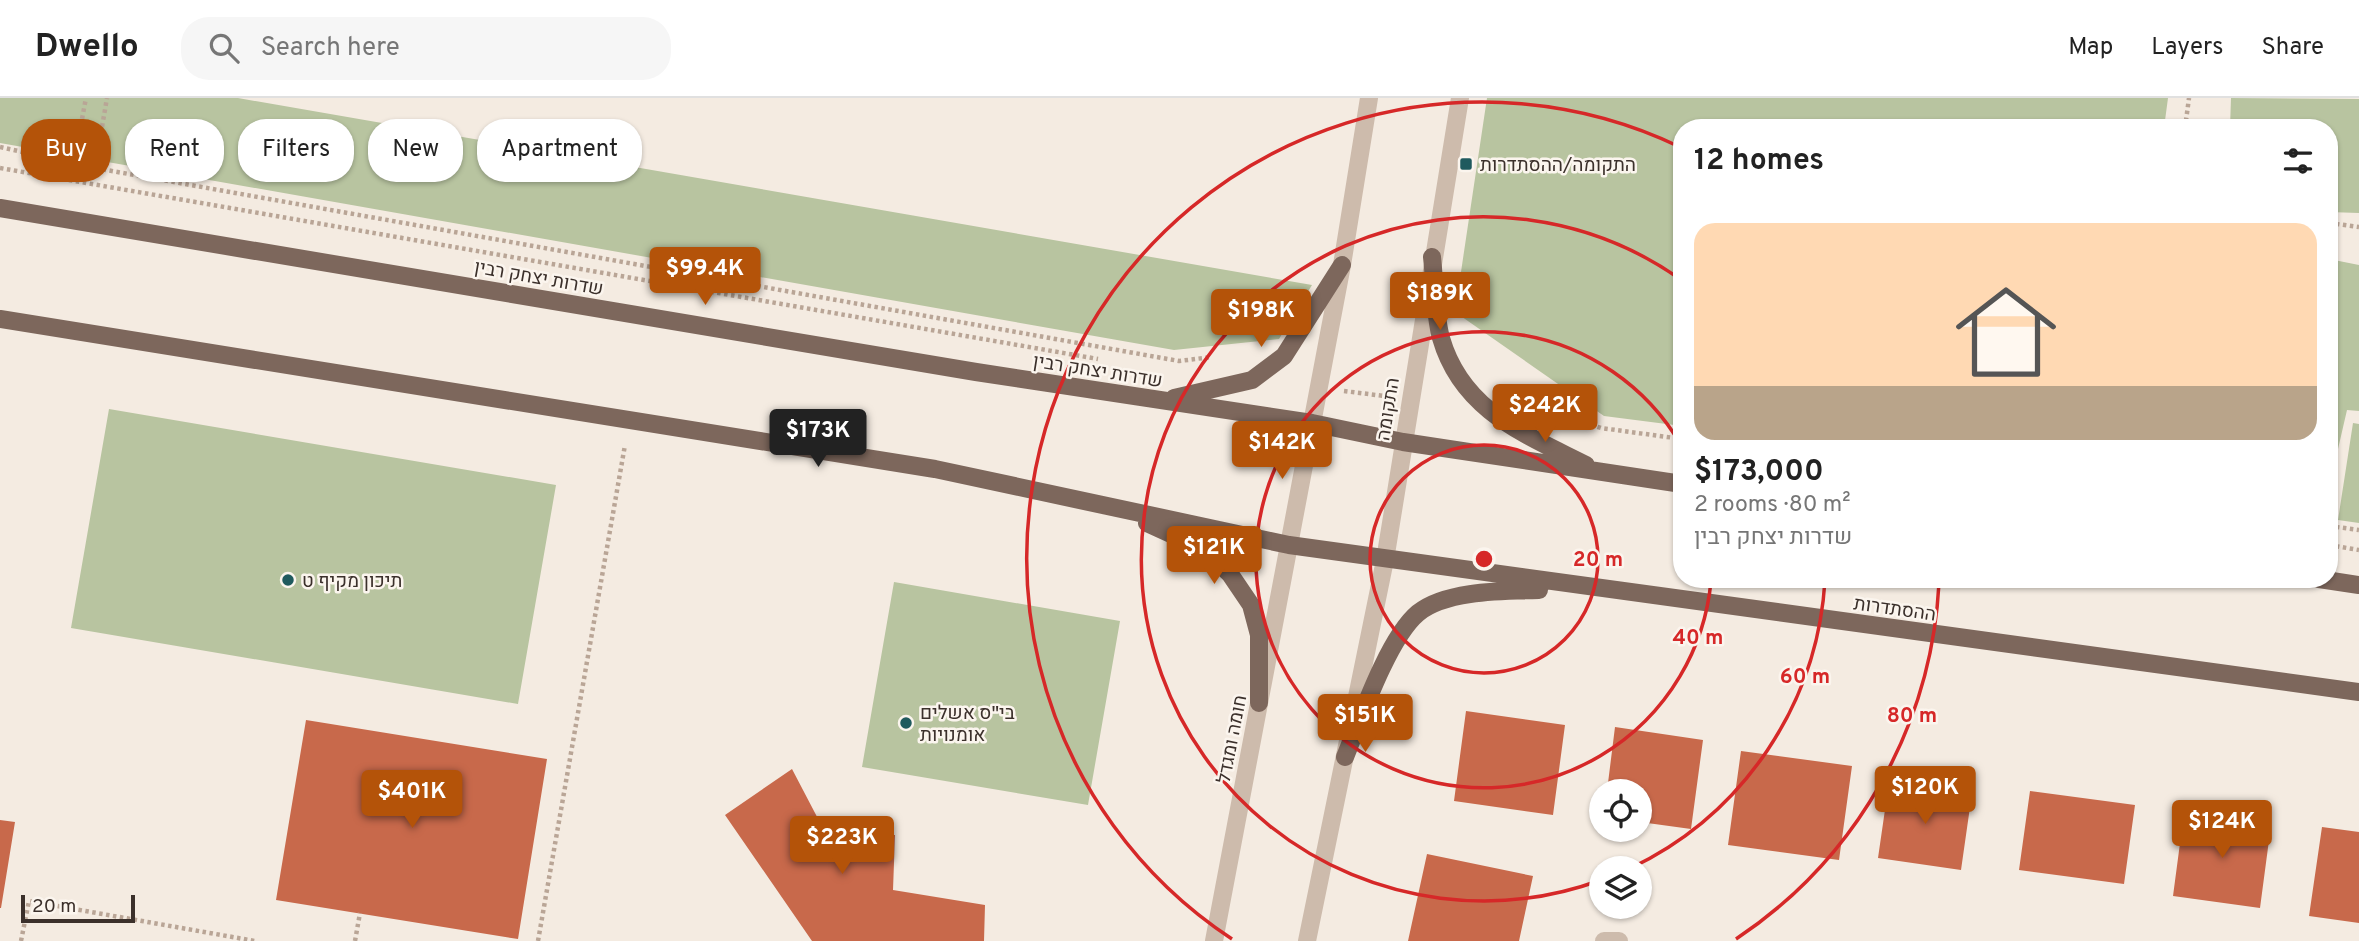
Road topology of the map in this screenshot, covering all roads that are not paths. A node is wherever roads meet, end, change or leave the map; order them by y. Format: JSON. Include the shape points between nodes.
{"nodes":[{"id":1,"x":1368,"y":98,"type":"edge"},
{"id":2,"x":1460,"y":98,"type":"edge"},
{"id":3,"x":0,"y":208,"type":"edge"},
{"id":4,"x":1432,"y":257,"type":"junction"},
{"id":5,"x":1342,"y":265,"type":"junction"},
{"id":6,"x":0,"y":319,"type":"edge"},
{"id":7,"x":1157,"y":401,"type":"junction"},
{"id":8,"x":1312,"y":423,"type":"junction"},
{"id":9,"x":1403,"y":443,"type":"junction"},
{"id":10,"x":1599,"y":472,"type":"junction"},
{"id":11,"x":1673,"y":483,"type":"edge"},
{"id":12,"x":1115,"y":508,"type":"junction"},
{"id":13,"x":1289,"y":545,"type":"junction"},
{"id":14,"x":1385,"y":560,"type":"junction"},
{"id":15,"x":2338,"y":582,"type":"edge"},
{"id":16,"x":2359,"y":585,"type":"edge"},
{"id":17,"x":1599,"y":589,"type":"junction"},
{"id":18,"x":2359,"y":692,"type":"edge"},
{"id":19,"x":1259,"y":703,"type":"junction"},
{"id":20,"x":1345,"y":757,"type":"junction"},
{"id":21,"x":1214,"y":941,"type":"edge"},
{"id":22,"x":1307,"y":941,"type":"edge"},
{"id":23,"x":1604,"y":941,"type":"edge"},
{"id":24,"x":1619,"y":941,"type":"edge"}],
"edges":[{"from":1,"to":5,"type":"street"},
{"from":2,"to":4,"type":"street","name":"התקומה"},
{"from":3,"to":7,"type":"main road","name":"שדרות יצחק רבין"},
{"from":4,"to":9,"type":"street","name":"התקומה"},
{"from":4,"to":10,"type":"main road","via":[[1441,338],[1468,390],[1482,407],[1523,434]]},
{"from":5,"to":7,"type":"main road","via":[[1284,356],[1252,380]]},
{"from":5,"to":8,"type":"street"},
{"from":6,"to":12,"type":"main road","via":[[935,469]]},
{"from":7,"to":8,"type":"main road","name":"שדרות יצחק רבין"},
{"from":8,"to":9,"type":"main road","name":"שדרות יצחק רבין"},
{"from":8,"to":13,"type":"street"},
{"from":9,"to":10,"type":"main road"},
{"from":9,"to":14,"type":"street","name":"התקומה"},
{"from":10,"to":11,"type":"main road"},
{"from":12,"to":13,"type":"main road"},
{"from":12,"to":19,"type":"main road","via":[[1204,549],[1230,574],[1251,604],[1259,635]]},
{"from":13,"to":14,"type":"main road"},
{"from":13,"to":19,"type":"street","name":"חומה ומגדל"},
{"from":14,"to":17,"type":"main road","name":"ההסתדרות"},
{"from":14,"to":20,"type":"street"},
{"from":15,"to":16,"type":"main road"},
{"from":17,"to":18,"type":"main road","name":"ההסתדרות"},
{"from":17,"to":20,"type":"main road","via":[[1452,597],[1418,613],[1388,654]]},
{"from":19,"to":21,"type":"street","name":"חומה ומגדל"},
{"from":20,"to":22,"type":"street"},
{"from":23,"to":24,"type":"street"}]}
